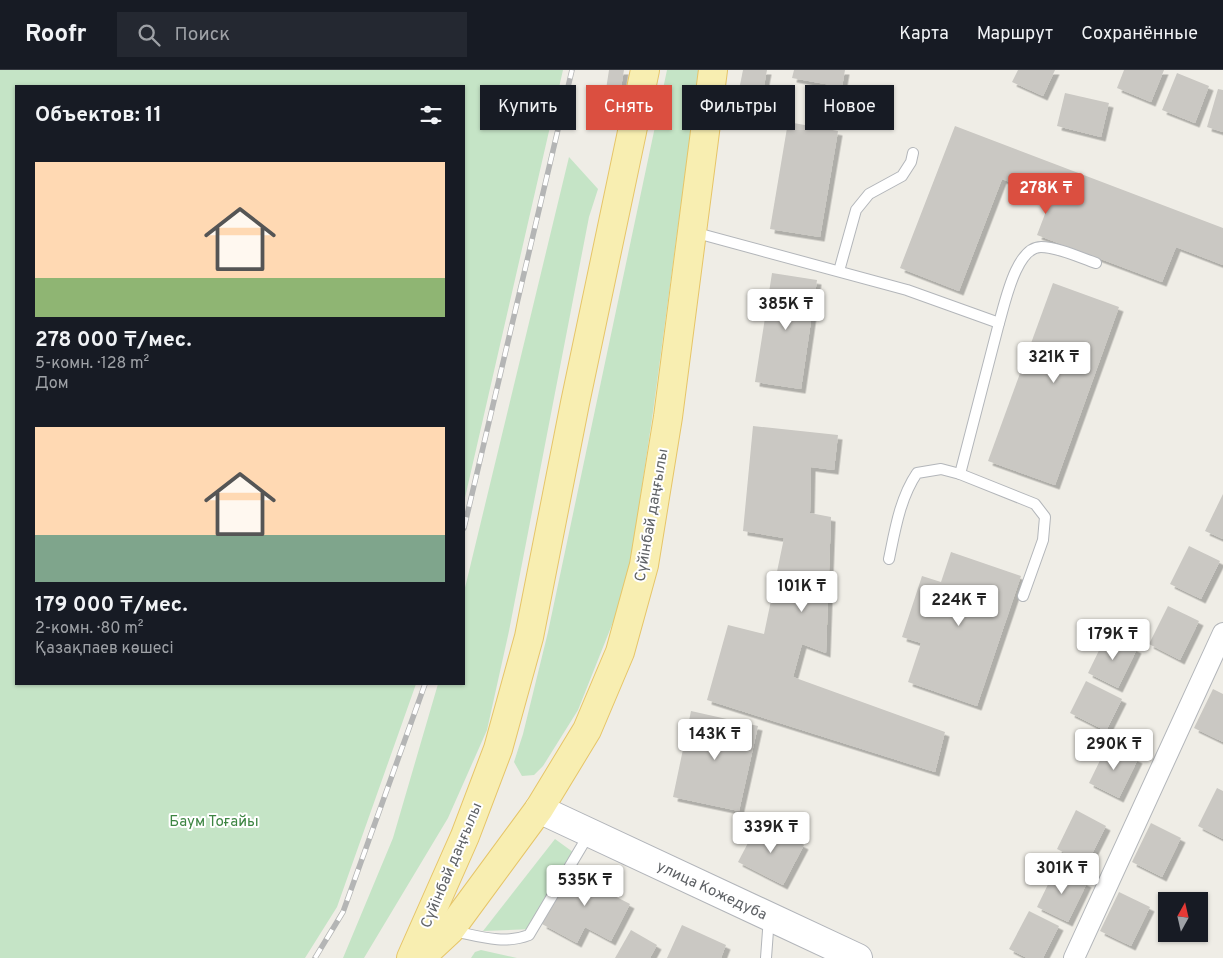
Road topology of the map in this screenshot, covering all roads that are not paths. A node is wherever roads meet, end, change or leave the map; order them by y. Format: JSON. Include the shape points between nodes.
{"nodes":[{"id":1,"x":644,"y":70,"type":"edge"},
{"id":2,"x":713,"y":70,"type":"edge"},
{"id":3,"x":913,"y":153,"type":"dead end"},
{"id":4,"x":692,"y":231,"type":"junction"},
{"id":5,"x":1096,"y":264,"type":"dead end"},
{"id":6,"x":839,"y":271,"type":"junction"},
{"id":7,"x":999,"y":323,"type":"junction"},
{"id":8,"x":960,"y":474,"type":"junction"},
{"id":9,"x":889,"y":559,"type":"dead end"},
{"id":10,"x":1024,"y":596,"type":"dead end"},
{"id":11,"x":1223,"y":633,"type":"edge"},
{"id":12,"x":538,"y":809,"type":"junction"},
{"id":13,"x":590,"y":834,"type":"junction"},
{"id":14,"x":769,"y":916,"type":"junction"},
{"id":15,"x":450,"y":930,"type":"junction"},
{"id":16,"x":411,"y":958,"type":"edge"},
{"id":17,"x":420,"y":958,"type":"edge"},
{"id":18,"x":766,"y":958,"type":"edge"},
{"id":19,"x":858,"y":958,"type":"edge"},
{"id":20,"x":1074,"y":958,"type":"edge"}],
"edges":[{"from":1,"to":16,"type":"main road","name":"Сүйінбай даңғылы","via":[[529,636],[498,749]]},
{"from":2,"to":4,"type":"main road","name":"Сүйінбай даңғылы"},
{"from":3,"to":6,"type":"lane","via":[[902,176],[869,194],[856,210]]},
{"from":4,"to":6,"type":"lane"},
{"from":4,"to":12,"type":"main road","name":"Сүйінбай даңғылы","via":[[668,417],[644,565],[620,652],[587,730]]},
{"from":5,"to":7,"type":"lane","via":[[1051,248],[1032,248],[1014,274]]},
{"from":6,"to":7,"type":"lane","via":[[908,290]]},
{"from":7,"to":8,"type":"lane"},
{"from":8,"to":9,"type":"lane","via":[[941,469],[917,473],[908,486]]},
{"from":8,"to":10,"type":"lane","via":[[1035,504],[1046,517],[1043,540]]},
{"from":11,"to":20,"type":"street"},
{"from":12,"to":13,"type":"street","name":"улица Кожедуба"},
{"from":12,"to":15,"type":"main road","name":"Сүйінбай даңғылы"},
{"from":13,"to":14,"type":"street","name":"улица Кожедуба"},
{"from":13,"to":15,"type":"lane","via":[[529,935],[496,940]]},
{"from":14,"to":18,"type":"lane"},
{"from":14,"to":19,"type":"street","name":"улица Кожедуба"},
{"from":15,"to":17,"type":"main road","name":"Сүйінбай даңғылы"}]}
